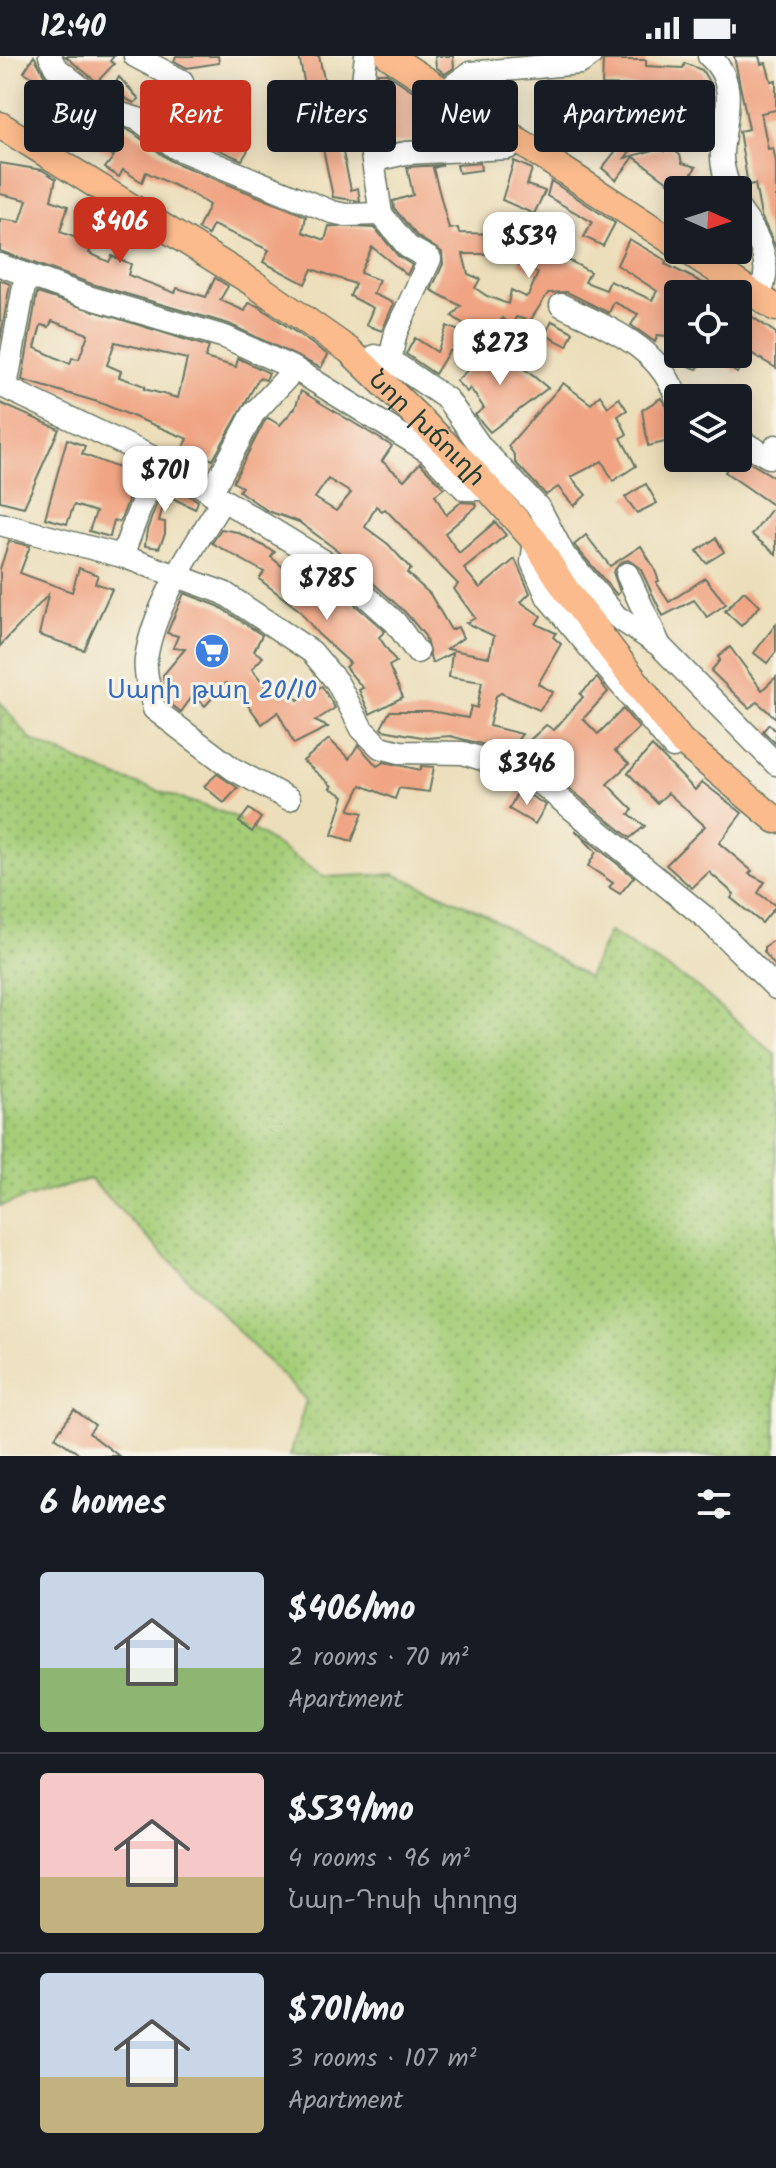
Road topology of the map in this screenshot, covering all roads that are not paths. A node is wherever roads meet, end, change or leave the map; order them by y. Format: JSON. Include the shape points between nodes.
{"nodes":[{"id":1,"x":135,"y":56,"type":"edge"},
{"id":2,"x":366,"y":56,"type":"edge"},
{"id":3,"x":389,"y":56,"type":"edge"},
{"id":4,"x":590,"y":56,"type":"edge"},
{"id":5,"x":709,"y":56,"type":"edge"},
{"id":6,"x":47,"y":58,"type":"edge"},
{"id":7,"x":180,"y":80,"type":"edge"},
{"id":8,"x":426,"y":80,"type":"edge"},
{"id":9,"x":460,"y":80,"type":"edge"},
{"id":10,"x":0,"y":125,"type":"edge"},
{"id":11,"x":520,"y":142,"type":"joint"},
{"id":12,"x":375,"y":160,"type":"junction"},
{"id":13,"x":726,"y":176,"type":"edge"},
{"id":14,"x":381,"y":214,"type":"junction"},
{"id":15,"x":752,"y":226,"type":"edge"},
{"id":16,"x":664,"y":236,"type":"edge"},
{"id":17,"x":707,"y":264,"type":"edge"},
{"id":18,"x":0,"y":265,"type":"edge"},
{"id":19,"x":26,"y":275,"type":"junction"},
{"id":20,"x":767,"y":303,"type":"edge"},
{"id":21,"x":561,"y":305,"type":"dead end"},
{"id":22,"x":350,"y":351,"type":"junction"},
{"id":23,"x":390,"y":360,"type":"junction"},
{"id":24,"x":295,"y":369,"type":"junction"},
{"id":25,"x":668,"y":384,"type":"edge"},
{"id":26,"x":3,"y":386,"type":"edge"},
{"id":27,"x":752,"y":446,"type":"edge"},
{"id":28,"x":774,"y":455,"type":"edge"},
{"id":29,"x":158,"y":460,"type":"junction"},
{"id":30,"x":482,"y":490,"type":"junction"},
{"id":31,"x":217,"y":497,"type":"junction"},
{"id":32,"x":0,"y":524,"type":"edge"},
{"id":33,"x":534,"y":552,"type":"junction"},
{"id":34,"x":122,"y":556,"type":"junction"},
{"id":35,"x":565,"y":556,"type":"junction"},
{"id":36,"x":627,"y":574,"type":"dead end"},
{"id":37,"x":176,"y":575,"type":"junction"},
{"id":38,"x":659,"y":645,"type":"junction"},
{"id":39,"x":417,"y":652,"type":"dead end"},
{"id":40,"x":776,"y":764,"type":"edge"},
{"id":41,"x":289,"y":799,"type":"dead end"},
{"id":42,"x":776,"y":820,"type":"edge"},
{"id":43,"x":776,"y":828,"type":"edge"},
{"id":44,"x":776,"y":988,"type":"edge"}],
"edges":[{"from":1,"to":7,"type":"street"},
{"from":2,"to":12,"type":"street","via":[[362,89]]},
{"from":3,"to":8,"type":"main road"},
{"from":4,"to":9,"type":"street","via":[[580,63],[470,73]]},
{"from":5,"to":13,"type":"street","via":[[728,88],[721,156]]},
{"from":6,"to":14,"type":"street","via":[[88,93],[138,119],[176,148],[332,212]]},
{"from":10,"to":22,"type":"main road","name":"Նոր խճուղի","via":[[253,283]]},
{"from":11,"to":12,"type":"street","via":[[508,148],[406,153]]},
{"from":11,"to":16,"type":"main road"},
{"from":12,"to":14,"type":"street"},
{"from":14,"to":23,"type":"street","via":[[408,247],[430,259],[396,332]]},
{"from":15,"to":20,"type":"street","via":[[767,268]]},
{"from":17,"to":20,"type":"main road"},
{"from":18,"to":19,"type":"street"},
{"from":19,"to":24,"type":"street","via":[[225,337]]},
{"from":19,"to":26,"type":"street"},
{"from":21,"to":25,"type":"street","via":[[626,337],[655,360]]},
{"from":22,"to":23,"type":"street"},
{"from":22,"to":30,"type":"main road","name":"Նոր խճուղի"},
{"from":23,"to":35,"type":"street","via":[[456,409],[481,447],[540,509]]},
{"from":24,"to":30,"type":"street","via":[[429,452],[465,489]]},
{"from":24,"to":31,"type":"street","via":[[253,414]]},
{"from":26,"to":29,"type":"street"},
{"from":27,"to":28,"type":"street"},
{"from":29,"to":31,"type":"street"},
{"from":29,"to":34,"type":"street"},
{"from":30,"to":33,"type":"main road","name":"Նոր խճուղի"},
{"from":31,"to":37,"type":"street"},
{"from":31,"to":39,"type":"street","via":[[335,568],[407,635]]},
{"from":32,"to":34,"type":"street"},
{"from":33,"to":35,"type":"street"},
{"from":33,"to":42,"type":"main road","name":"Նոր խճուղի","via":[[681,741]]},
{"from":33,"to":43,"type":"street","via":[[548,598],[657,731],[697,770],[765,825]]},
{"from":34,"to":37,"type":"street"},
{"from":35,"to":38,"type":"street","via":[[617,617]]},
{"from":36,"to":38,"type":"street"},
{"from":37,"to":41,"type":"street","via":[[146,661],[154,709],[233,769]]},
{"from":37,"to":44,"type":"street","via":[[224,593],[312,652],[337,682],[362,729],[380,747],[463,753],[508,767],[544,786],[707,919]]},
{"from":38,"to":40,"type":"street"}]}
